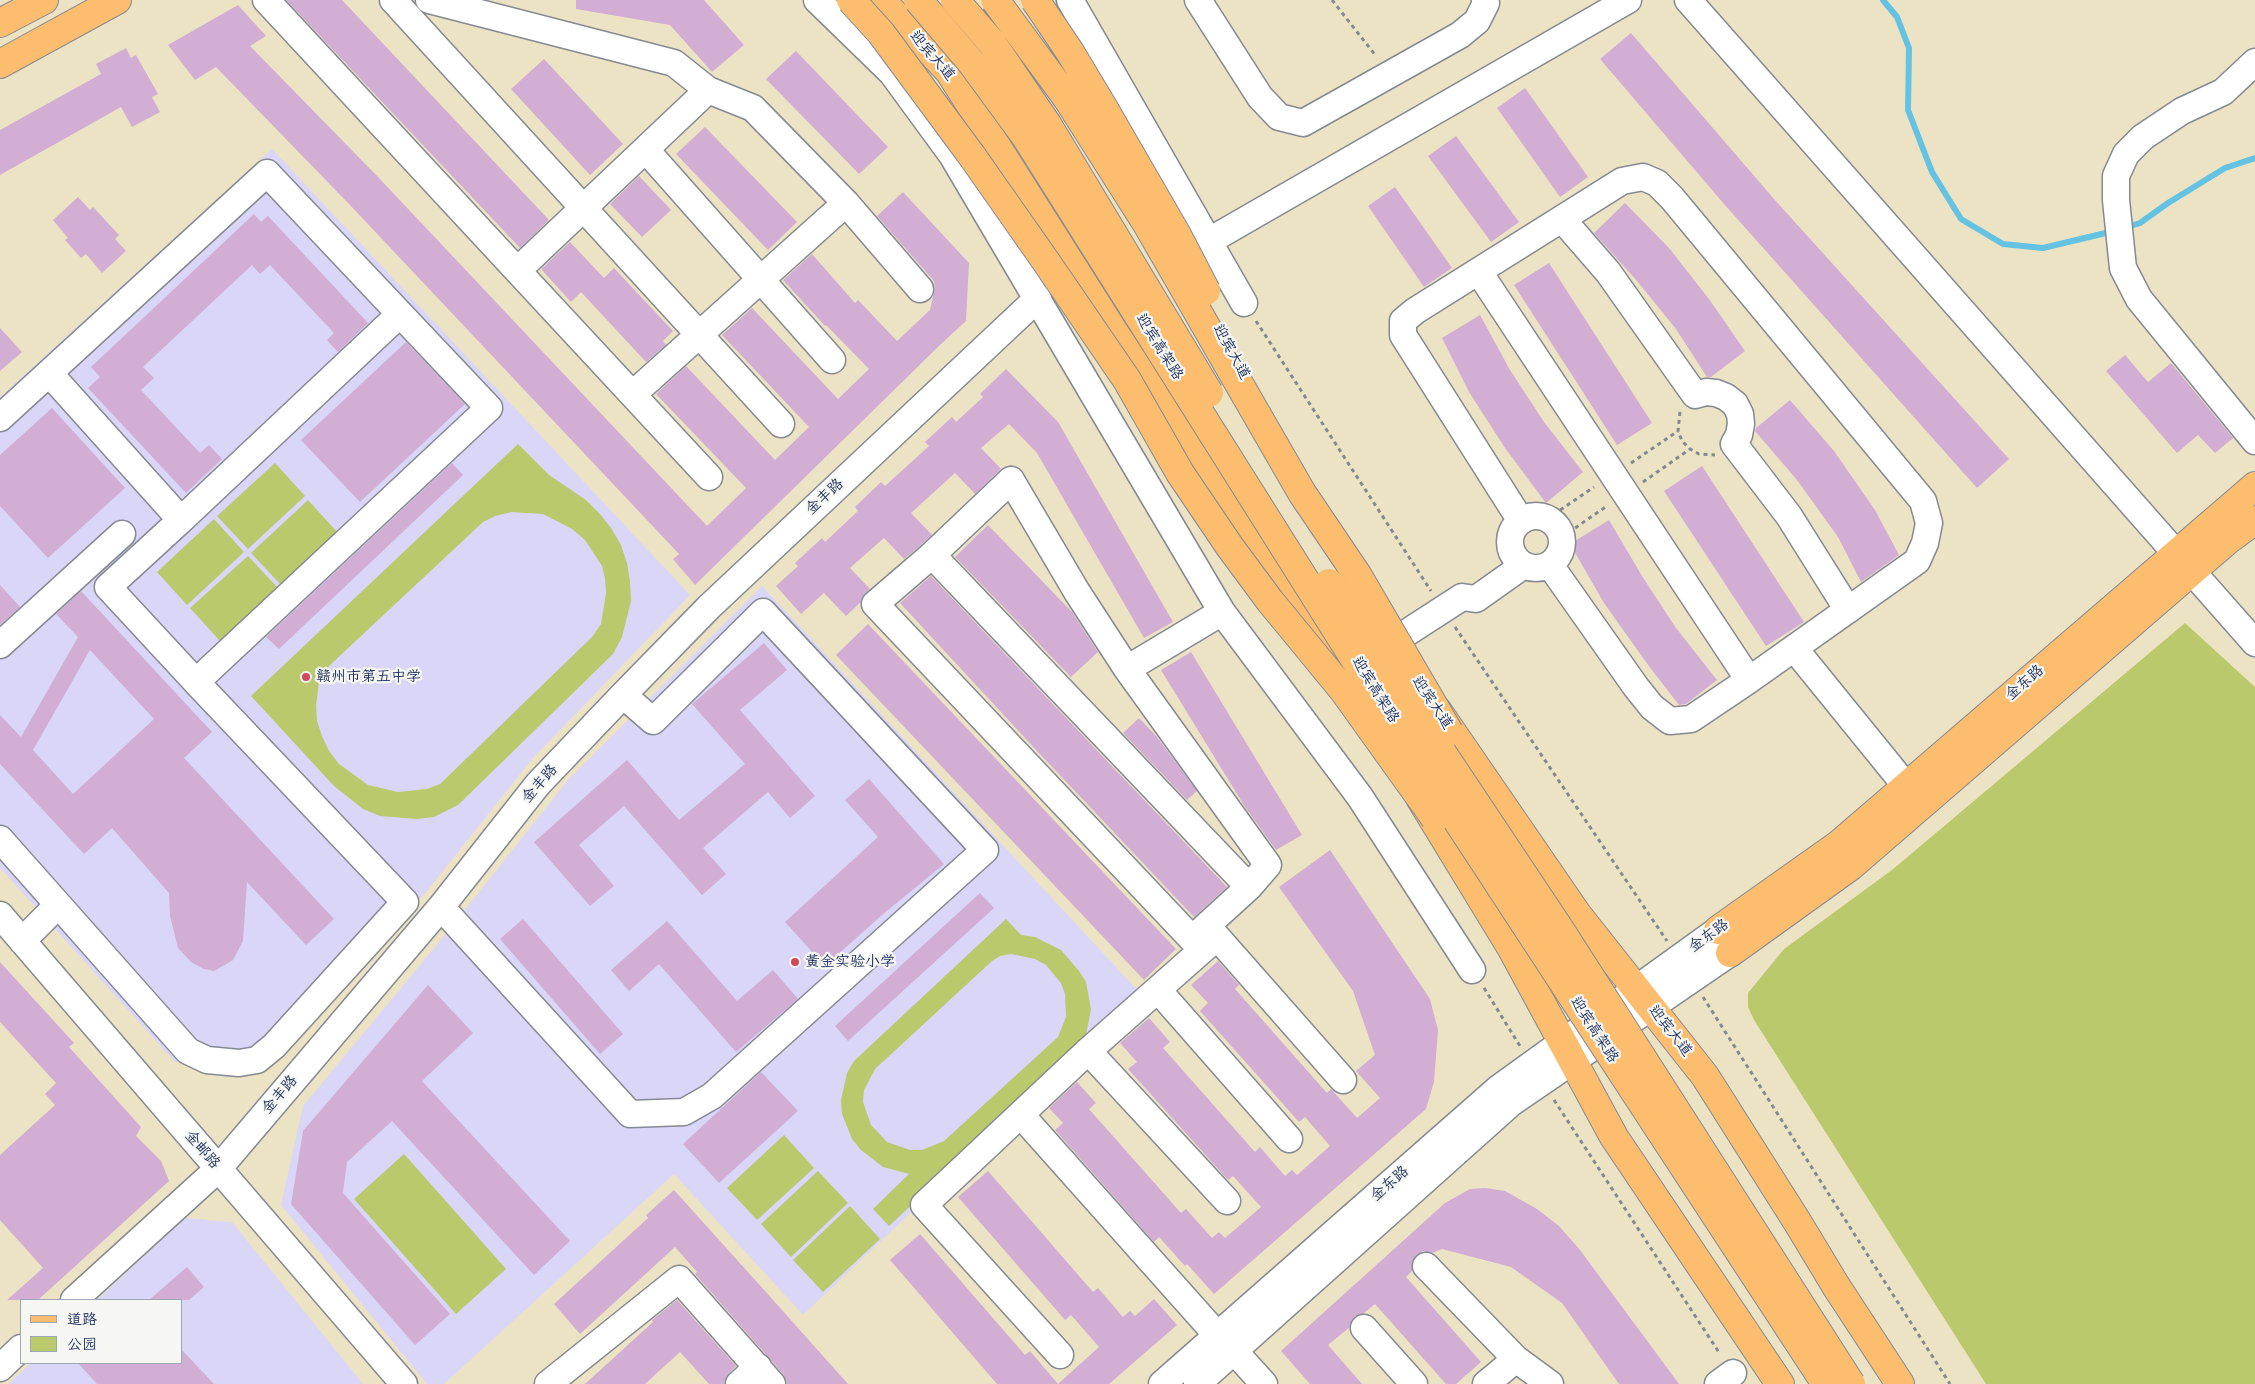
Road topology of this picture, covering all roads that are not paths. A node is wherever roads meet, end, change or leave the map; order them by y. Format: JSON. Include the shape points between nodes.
{"nodes":[{"id":1,"x":44,"y":0,"type":"edge"},
{"id":2,"x":78,"y":0,"type":"edge"},
{"id":3,"x":117,"y":0,"type":"edge"},
{"id":4,"x":266,"y":0,"type":"edge"},
{"id":5,"x":393,"y":0,"type":"edge"},
{"id":6,"x":429,"y":0,"type":"edge"},
{"id":7,"x":817,"y":0,"type":"edge"},
{"id":8,"x":851,"y":0,"type":"edge"},
{"id":9,"x":881,"y":0,"type":"edge"},
{"id":10,"x":918,"y":0,"type":"edge"},
{"id":11,"x":955,"y":0,"type":"edge"},
{"id":12,"x":995,"y":0,"type":"edge"},
{"id":13,"x":1000,"y":0,"type":"edge"},
{"id":14,"x":1035,"y":0,"type":"edge"},
{"id":15,"x":1070,"y":0,"type":"edge"},
{"id":16,"x":1198,"y":0,"type":"edge"},
{"id":17,"x":1486,"y":0,"type":"edge"},
{"id":18,"x":1628,"y":0,"type":"edge"},
{"id":19,"x":1688,"y":0,"type":"edge"},
{"id":20,"x":0,"y":23,"type":"edge"},
{"id":21,"x":0,"y":45,"type":"edge"},
{"id":22,"x":2255,"y":62,"type":"edge"},
{"id":23,"x":0,"y":64,"type":"edge"},
{"id":24,"x":708,"y":90,"type":"junction"},
{"id":25,"x":646,"y":150,"type":"junction"},
{"id":26,"x":846,"y":203,"type":"junction"},
{"id":27,"x":582,"y":207,"type":"junction"},
{"id":28,"x":1562,"y":219,"type":"junction"},
{"id":29,"x":1210,"y":241,"type":"junction"},
{"id":30,"x":518,"y":270,"type":"junction"},
{"id":31,"x":1478,"y":272,"type":"junction"},
{"id":32,"x":761,"y":280,"type":"junction"},
{"id":33,"x":920,"y":289,"type":"dead end"},
{"id":34,"x":1038,"y":298,"type":"junction"},
{"id":35,"x":1244,"y":303,"type":"dead end"},
{"id":36,"x":400,"y":314,"type":"junction"},
{"id":37,"x":700,"y":334,"type":"junction"},
{"id":38,"x":832,"y":360,"type":"dead end"},
{"id":39,"x":49,"y":373,"type":"junction"},
{"id":40,"x":633,"y":394,"type":"junction"},
{"id":41,"x":0,"y":418,"type":"edge"},
{"id":42,"x":781,"y":424,"type":"dead end"},
{"id":43,"x":2255,"y":441,"type":"edge"},
{"id":44,"x":709,"y":477,"type":"dead end"},
{"id":45,"x":2255,"y":486,"type":"edge"},
{"id":46,"x":1302,"y":493,"type":"junction"},
{"id":47,"x":181,"y":520,"type":"junction"},
{"id":48,"x":2255,"y":520,"type":"edge"},
{"id":49,"x":1521,"y":521,"type":"junction"},
{"id":50,"x":122,"y":534,"type":"dead end"},
{"id":51,"x":932,"y":555,"type":"junction"},
{"id":52,"x":1518,"y":559,"type":"junction"},
{"id":53,"x":2184,"y":562,"type":"junction"},
{"id":54,"x":1550,"y":565,"type":"junction"},
{"id":55,"x":1848,"y":610,"type":"junction"},
{"id":56,"x":1222,"y":612,"type":"junction"},
{"id":57,"x":2255,"y":642,"type":"edge"},
{"id":58,"x":1391,"y":643,"type":"junction"},
{"id":59,"x":0,"y":645,"type":"edge"},
{"id":60,"x":1794,"y":648,"type":"junction"},
{"id":61,"x":1127,"y":669,"type":"junction"},
{"id":62,"x":1750,"y":680,"type":"junction"},
{"id":63,"x":196,"y":682,"type":"junction"},
{"id":64,"x":623,"y":695,"type":"junction"},
{"id":65,"x":1906,"y":786,"type":"junction"},
{"id":66,"x":0,"y":839,"type":"edge"},
{"id":67,"x":1249,"y":887,"type":"junction"},
{"id":68,"x":58,"y":905,"type":"junction"},
{"id":69,"x":442,"y":907,"type":"junction"},
{"id":70,"x":0,"y":915,"type":"edge"},
{"id":71,"x":1558,"y":928,"type":"junction"},
{"id":72,"x":22,"y":941,"type":"junction"},
{"id":73,"x":1724,"y":941,"type":"junction"},
{"id":74,"x":1472,"y":970,"type":"dead end"},
{"id":75,"x":1158,"y":990,"type":"junction"},
{"id":76,"x":1644,"y":998,"type":"junction"},
{"id":77,"x":1593,"y":1030,"type":"junction"},
{"id":78,"x":1088,"y":1051,"type":"junction"},
{"id":79,"x":1568,"y":1051,"type":"junction"},
{"id":80,"x":1343,"y":1080,"type":"dead end"},
{"id":81,"x":1021,"y":1115,"type":"junction"},
{"id":82,"x":1289,"y":1139,"type":"dead end"},
{"id":83,"x":218,"y":1169,"type":"junction"},
{"id":84,"x":1227,"y":1201,"type":"dead end"},
{"id":85,"x":1426,"y":1266,"type":"dead end"},
{"id":86,"x":75,"y":1299,"type":"edge"},
{"id":87,"x":1364,"y":1328,"type":"dead end"},
{"id":88,"x":1226,"y":1344,"type":"junction"},
{"id":89,"x":20,"y":1349,"type":"edge"},
{"id":90,"x":1060,"y":1355,"type":"dead end"},
{"id":91,"x":1516,"y":1359,"type":"junction"},
{"id":92,"x":0,"y":1368,"type":"edge"},
{"id":93,"x":756,"y":1378,"type":"edge"},
{"id":94,"x":404,"y":1384,"type":"edge"},
{"id":95,"x":548,"y":1384,"type":"edge"},
{"id":96,"x":1162,"y":1384,"type":"edge"},
{"id":97,"x":1197,"y":1384,"type":"edge"},
{"id":98,"x":1264,"y":1384,"type":"edge"},
{"id":99,"x":1414,"y":1384,"type":"edge"},
{"id":100,"x":1486,"y":1384,"type":"edge"},
{"id":101,"x":1550,"y":1384,"type":"edge"},
{"id":102,"x":1780,"y":1384,"type":"edge"},
{"id":103,"x":1826,"y":1384,"type":"edge"},
{"id":104,"x":1851,"y":1384,"type":"edge"},
{"id":105,"x":1900,"y":1384,"type":"edge"}],
"edges":[{"from":1,"to":20,"type":"main road"},
{"from":2,"to":21,"type":"main road"},
{"from":3,"to":23,"type":"main road"},
{"from":4,"to":30,"type":"street"},
{"from":5,"to":27,"type":"street"},
{"from":6,"to":24,"type":"street","via":[[674,64]]},
{"from":7,"to":34,"type":"street","via":[[898,80],[952,155]]},
{"from":8,"to":77,"type":"main road","bridge":true,"via":[[882,33],[1047,263],[1127,380],[1180,473],[1230,547],[1344,691]]},
{"from":9,"to":79,"type":"main road","name":"迎宾大道","via":[[949,71],[1114,332],[1372,718],[1512,949]]},
{"from":10,"to":77,"type":"main road","name":"迎宾高架路","bridge":true,"via":[[971,62],[1026,137],[1434,785]]},
{"from":11,"to":71,"type":"main road","name":"迎宾高架路","bridge":true,"via":[[992,43],[1047,124],[1278,507]]},
{"from":12,"to":46,"type":"main road","bridge":true,"via":[[1067,98],[1147,224]]},
{"from":13,"to":58,"type":"main road","name":"迎宾大道","via":[[1018,18],[1073,94],[1195,286]]},
{"from":14,"to":46,"type":"main road","bridge":true,"via":[[1070,52],[1177,235]]},
{"from":15,"to":29,"type":"street"},
{"from":16,"to":17,"type":"street","via":[[1260,97],[1279,117],[1303,123],[1460,35],[1477,21]]},
{"from":18,"to":29,"type":"street"},
{"from":19,"to":53,"type":"street"},
{"from":22,"to":43,"type":"street","via":[[2223,92],[2182,112],[2143,137],[2126,154],[2116,176],[2123,268],[2139,299]]},
{"from":24,"to":25,"type":"street"},
{"from":24,"to":26,"type":"street","via":[[753,108]]},
{"from":25,"to":27,"type":"street"},
{"from":25,"to":32,"type":"street"},
{"from":26,"to":32,"type":"street"},
{"from":26,"to":33,"type":"street"},
{"from":27,"to":30,"type":"street"},
{"from":27,"to":37,"type":"street"},
{"from":28,"to":31,"type":"street"},
{"from":28,"to":55,"type":"street","via":[[1608,272],[1695,395],[1716,392],[1734,404],[1742,424],[1734,444],[1789,516]]},
{"from":28,"to":55,"type":"street","via":[[1622,181],[1643,177],[1657,183],[1923,502],[1929,523],[1925,544],[1917,561]]},
{"from":29,"to":35,"type":"street"},
{"from":30,"to":40,"type":"street"},
{"from":31,"to":49,"type":"street","via":[[1403,321],[1403,335]]},
{"from":31,"to":62,"type":"street"},
{"from":32,"to":37,"type":"street"},
{"from":32,"to":38,"type":"street"},
{"from":34,"to":56,"type":"street"},
{"from":34,"to":64,"type":"street","name":"金丰路","via":[[709,607]]},
{"from":36,"to":39,"type":"street","via":[[267,173]]},
{"from":36,"to":47,"type":"street"},
{"from":36,"to":63,"type":"street","via":[[489,408]]},
{"from":37,"to":40,"type":"street"},
{"from":37,"to":42,"type":"street"},
{"from":39,"to":41,"type":"street"},
{"from":39,"to":47,"type":"street"},
{"from":40,"to":44,"type":"street"},
{"from":45,"to":53,"type":"main road","name":"金东路"},
{"from":46,"to":71,"type":"main road","bridge":true,"via":[[1358,576],[1434,705]]},
{"from":47,"to":63,"type":"street","via":[[108,587]]},
{"from":48,"to":53,"type":"main road","name":"金东路"},
{"from":49,"to":52,"type":"street","via":[[1511,535]]},
{"from":49,"to":54,"type":"street","via":[[1541,516],[1559,529],[1562,545]]},
{"from":50,"to":59,"type":"street"},
{"from":51,"to":61,"type":"street","via":[[1011,480]]},
{"from":51,"to":67,"type":"street"},
{"from":51,"to":67,"type":"street","via":[[875,604],[1192,940]]},
{"from":52,"to":54,"type":"street","via":[[1537,569]]},
{"from":52,"to":58,"type":"street","via":[[1476,599],[1462,597]]},
{"from":53,"to":57,"type":"street"},
{"from":53,"to":65,"type":"main road","name":"金东路"},
{"from":53,"to":73,"type":"main road","name":"金东路","via":[[1851,866]]},
{"from":54,"to":62,"type":"street","via":[[1636,687],[1652,707],[1670,721],[1691,719]]},
{"from":55,"to":60,"type":"street"},
{"from":56,"to":61,"type":"street"},
{"from":56,"to":74,"type":"street","via":[[1360,797]]},
{"from":58,"to":76,"type":"main road","name":"迎宾大道","via":[[1577,914]]},
{"from":60,"to":62,"type":"street"},
{"from":60,"to":65,"type":"street"},
{"from":61,"to":67,"type":"street","via":[[1268,866]]},
{"from":63,"to":68,"type":"street","via":[[405,902],[274,1046],[257,1060],[238,1063],[207,1060],[188,1051]]},
{"from":64,"to":69,"type":"street","name":"金丰路","via":[[538,784]]},
{"from":64,"to":69,"type":"street","via":[[653,721],[763,612],[985,850],[712,1096],[684,1112],[630,1114]]},
{"from":65,"to":73,"type":"main road","name":"金东路"},
{"from":66,"to":68,"type":"street"},
{"from":68,"to":72,"type":"street"},
{"from":69,"to":83,"type":"street","name":"金丰路"},
{"from":70,"to":72,"type":"street","name":"金邮路"},
{"from":71,"to":104,"type":"main road","name":"迎宾高架路","bridge":true},
{"from":72,"to":83,"type":"street","name":"金邮路"},
{"from":73,"to":76,"type":"street","name":"金东路"},
{"from":75,"to":78,"type":"street"},
{"from":75,"to":80,"type":"street","via":[[1217,937]]},
{"from":75,"to":82,"type":"street"},
{"from":76,"to":79,"type":"street","name":"金东路"},
{"from":76,"to":105,"type":"main road","name":"迎宾大道","via":[[1705,1076]]},
{"from":77,"to":103,"type":"main road","name":"迎宾高架路","bridge":true},
{"from":78,"to":81,"type":"street"},
{"from":78,"to":84,"type":"street"},
{"from":79,"to":88,"type":"street","name":"金东路","via":[[1499,1088]]},
{"from":79,"to":102,"type":"main road","name":"迎宾大道","via":[[1614,1137]]},
{"from":81,"to":88,"type":"street"},
{"from":81,"to":90,"type":"street","via":[[924,1205]]},
{"from":83,"to":86,"type":"street","name":"金丰路"},
{"from":83,"to":94,"type":"street","name":"金邮路"},
{"from":85,"to":91,"type":"street"},
{"from":87,"to":99,"type":"street"},
{"from":88,"to":96,"type":"street","name":"金东路"},
{"from":88,"to":97,"type":"street","name":"金东路"},
{"from":88,"to":98,"type":"street"},
{"from":89,"to":92,"type":"street"},
{"from":91,"to":100,"type":"street"},
{"from":91,"to":101,"type":"street"},
{"from":93,"to":95,"type":"street","via":[[679,1279]]}]}
